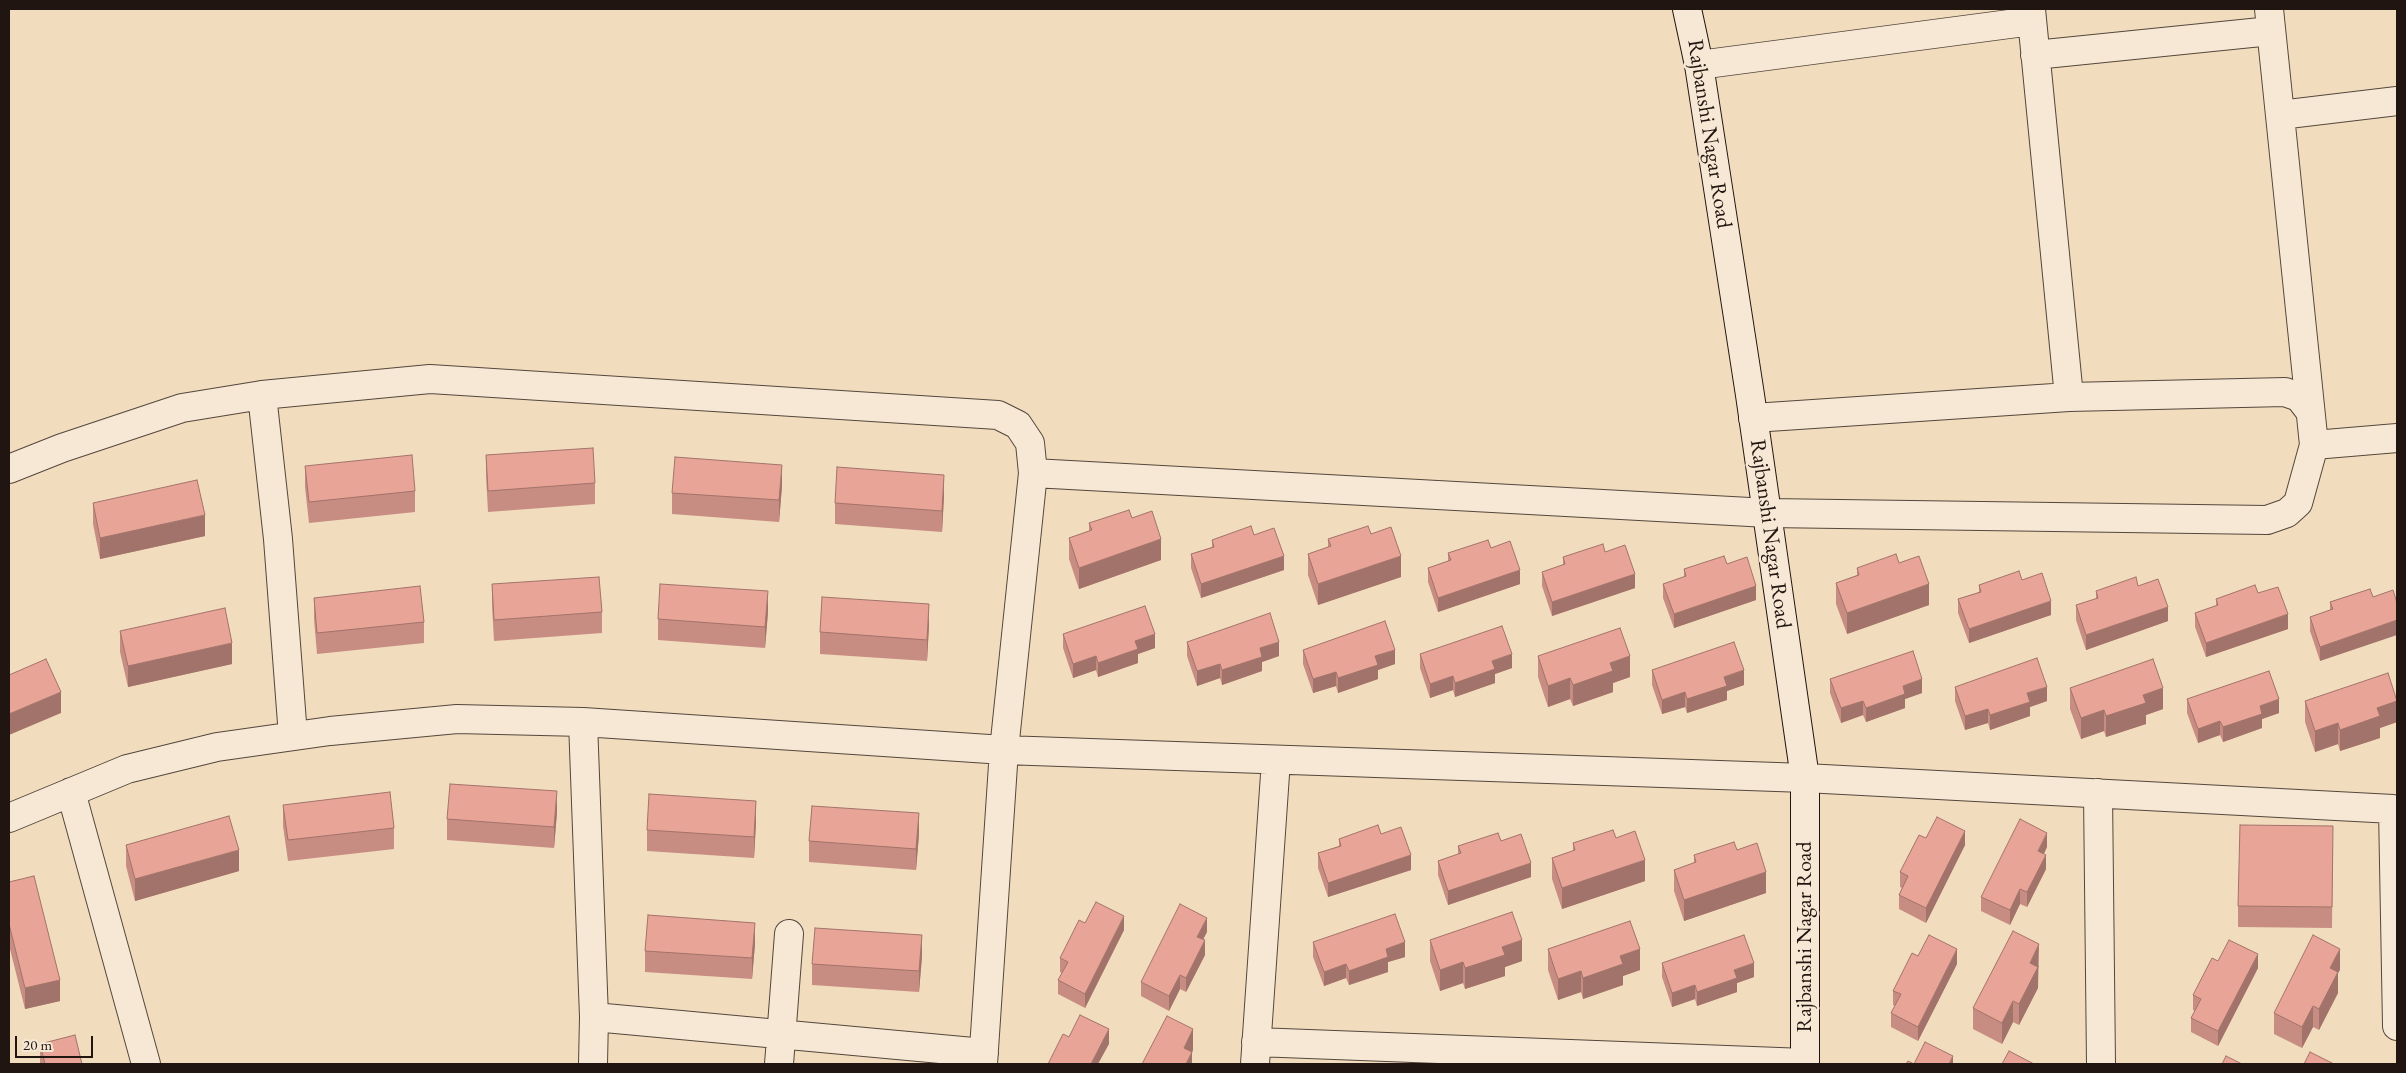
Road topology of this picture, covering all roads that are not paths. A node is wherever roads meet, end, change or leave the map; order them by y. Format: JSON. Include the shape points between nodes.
{"nodes":[{"id":1,"x":1687,"y":9,"type":"edge"},
{"id":2,"x":2031,"y":15,"type":"edge"},
{"id":3,"x":2270,"y":20,"type":"edge"},
{"id":4,"x":2035,"y":55,"type":"junction"},
{"id":5,"x":1699,"y":65,"type":"junction"},
{"id":6,"x":2397,"y":101,"type":"edge"},
{"id":7,"x":2280,"y":114,"type":"junction"},
{"id":8,"x":262,"y":395,"type":"junction"},
{"id":9,"x":2070,"y":397,"type":"junction"},
{"id":10,"x":2309,"y":410,"type":"junction"},
{"id":11,"x":1753,"y":418,"type":"junction"},
{"id":12,"x":2397,"y":438,"type":"edge"},
{"id":13,"x":2314,"y":445,"type":"junction"},
{"id":14,"x":9,"y":469,"type":"edge"},
{"id":15,"x":1033,"y":473,"type":"junction"},
{"id":16,"x":1768,"y":513,"type":"junction"},
{"id":17,"x":583,"y":722,"type":"junction"},
{"id":18,"x":293,"y":736,"type":"junction"},
{"id":19,"x":1004,"y":750,"type":"junction"},
{"id":20,"x":1276,"y":760,"type":"junction"},
{"id":21,"x":1805,"y":778,"type":"junction"},
{"id":22,"x":71,"y":792,"type":"junction"},
{"id":23,"x":2098,"y":793,"type":"junction"},
{"id":24,"x":2395,"y":809,"type":"edge"},
{"id":25,"x":9,"y":818,"type":"edge"},
{"id":26,"x":789,"y":934,"type":"dead end"},
{"id":27,"x":594,"y":1017,"type":"junction"},
{"id":28,"x":2397,"y":1026,"type":"edge"},
{"id":29,"x":782,"y":1035,"type":"junction"},
{"id":30,"x":1255,"y":1053,"type":"edge"},
{"id":31,"x":983,"y":1059,"type":"edge"},
{"id":32,"x":146,"y":1064,"type":"edge"},
{"id":33,"x":593,"y":1064,"type":"edge"},
{"id":34,"x":780,"y":1064,"type":"edge"},
{"id":35,"x":1805,"y":1064,"type":"edge"},
{"id":36,"x":2101,"y":1064,"type":"edge"}],
"edges":[{"from":1,"to":5,"type":"street","name":"Rajbanshi Nagar Road"},
{"from":2,"to":4,"type":"street"},
{"from":2,"to":5,"type":"street"},
{"from":3,"to":4,"type":"street"},
{"from":3,"to":7,"type":"street"},
{"from":4,"to":9,"type":"street"},
{"from":5,"to":11,"type":"street","name":"Rajbanshi Nagar Road"},
{"from":6,"to":7,"type":"street"},
{"from":7,"to":10,"type":"street"},
{"from":8,"to":14,"type":"street","via":[[182,408]]},
{"from":8,"to":15,"type":"street","via":[[430,379],[998,415],[1018,424],[1030,442]]},
{"from":8,"to":18,"type":"street","via":[[278,539]]},
{"from":9,"to":10,"type":"street","via":[[2285,392],[2298,397]]},
{"from":9,"to":11,"type":"street"},
{"from":10,"to":13,"type":"street"},
{"from":11,"to":16,"type":"street","name":"Rajbanshi Nagar Road"},
{"from":12,"to":13,"type":"street"},
{"from":13,"to":16,"type":"street","via":[[2298,503],[2287,513],[2267,520]]},
{"from":15,"to":16,"type":"street"},
{"from":15,"to":19,"type":"street"},
{"from":16,"to":21,"type":"street","name":"Rajbanshi Nagar Road"},
{"from":17,"to":18,"type":"street","via":[[457,719]]},
{"from":17,"to":19,"type":"street"},
{"from":17,"to":27,"type":"street"},
{"from":18,"to":22,"type":"street","via":[[217,746],[127,769]]},
{"from":19,"to":20,"type":"street"},
{"from":19,"to":31,"type":"street"},
{"from":20,"to":21,"type":"street"},
{"from":20,"to":30,"type":"street"},
{"from":21,"to":23,"type":"street"},
{"from":21,"to":35,"type":"street","name":"Rajbanshi Nagar Road"},
{"from":22,"to":25,"type":"street"},
{"from":22,"to":32,"type":"street"},
{"from":23,"to":24,"type":"street"},
{"from":23,"to":36,"type":"street"},
{"from":24,"to":28,"type":"street"},
{"from":26,"to":29,"type":"street"},
{"from":27,"to":29,"type":"street"},
{"from":27,"to":33,"type":"street"},
{"from":29,"to":31,"type":"street"},
{"from":29,"to":34,"type":"street"},
{"from":30,"to":35,"type":"street"}]}
